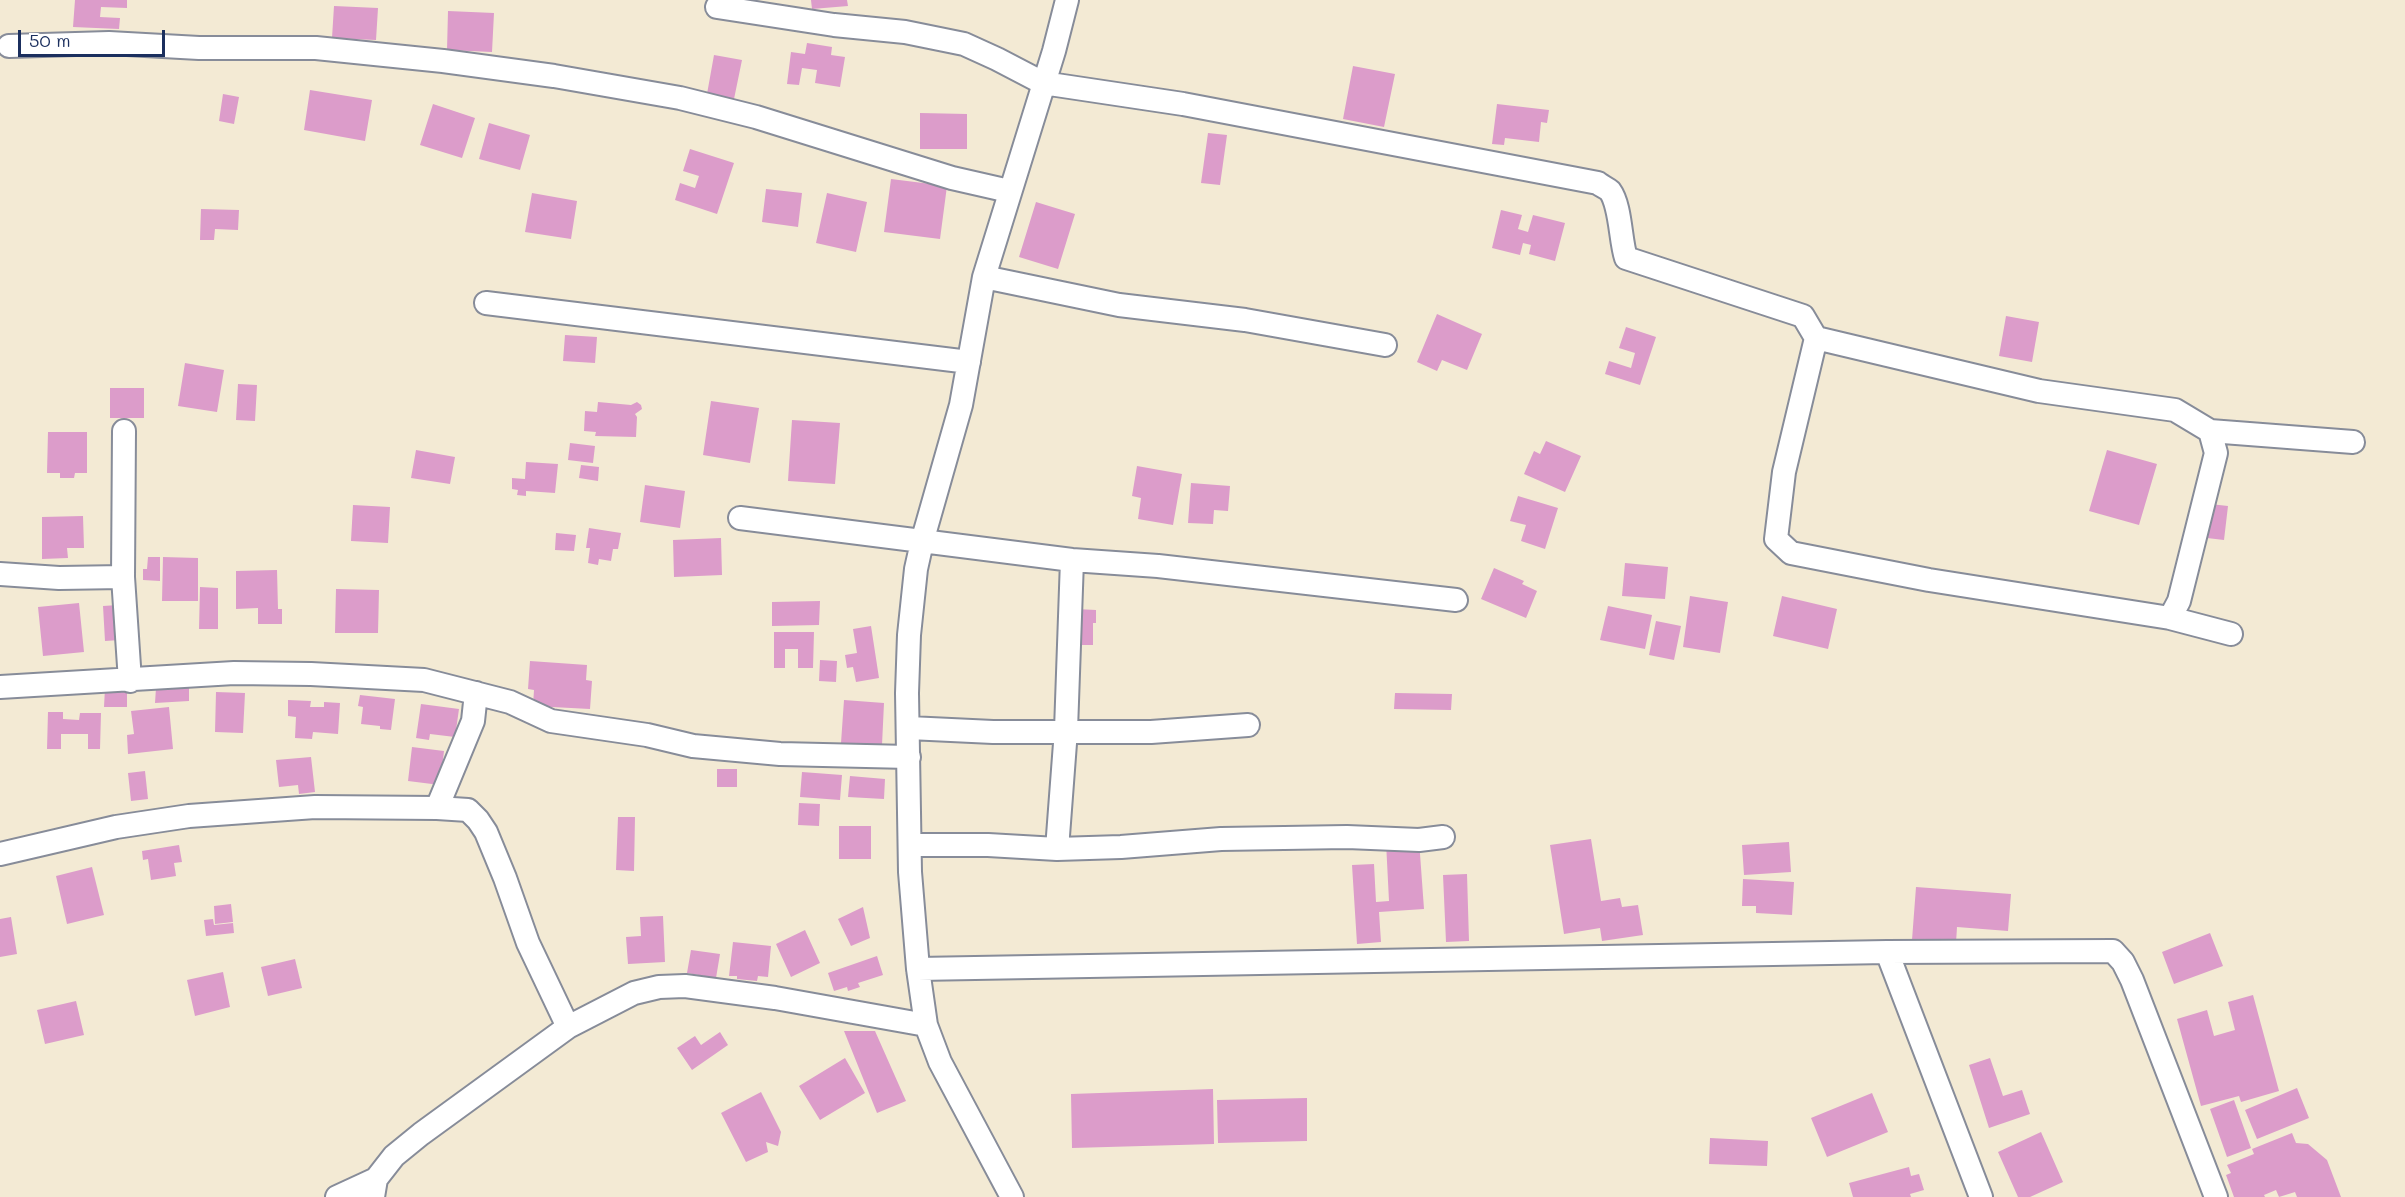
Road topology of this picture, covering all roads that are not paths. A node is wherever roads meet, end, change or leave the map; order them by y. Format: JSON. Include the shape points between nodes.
{"nodes":[{"id":1,"x":1067,"y":0,"type":"edge"},
{"id":2,"x":717,"y":7,"type":"dead end"},
{"id":3,"x":9,"y":46,"type":"dead end"},
{"id":4,"x":1043,"y":83,"type":"junction"},
{"id":5,"x":1010,"y":192,"type":"junction"},
{"id":6,"x":984,"y":277,"type":"junction"},
{"id":7,"x":486,"y":303,"type":"dead end"},
{"id":8,"x":1816,"y":338,"type":"junction"},
{"id":9,"x":1385,"y":345,"type":"dead end"},
{"id":10,"x":969,"y":362,"type":"junction"},
{"id":11,"x":124,"y":431,"type":"dead end"},
{"id":12,"x":2210,"y":431,"type":"junction"},
{"id":13,"x":2353,"y":442,"type":"dead end"},
{"id":14,"x":740,"y":518,"type":"dead end"},
{"id":15,"x":922,"y":542,"type":"junction"},
{"id":16,"x":1072,"y":560,"type":"junction"},
{"id":17,"x":0,"y":574,"type":"edge"},
{"id":18,"x":123,"y":577,"type":"junction"},
{"id":19,"x":1456,"y":600,"type":"dead end"},
{"id":20,"x":2170,"y":618,"type":"junction"},
{"id":21,"x":2231,"y":634,"type":"dead end"},
{"id":22,"x":130,"y":681,"type":"junction"},
{"id":23,"x":0,"y":687,"type":"edge"},
{"id":24,"x":476,"y":693,"type":"junction"},
{"id":25,"x":1248,"y":725,"type":"dead end"},
{"id":26,"x":909,"y":728,"type":"junction"},
{"id":27,"x":1066,"y":730,"type":"junction"},
{"id":28,"x":909,"y":757,"type":"junction"},
{"id":29,"x":437,"y":808,"type":"junction"},
{"id":30,"x":1443,"y":837,"type":"dead end"},
{"id":31,"x":910,"y":845,"type":"junction"},
{"id":32,"x":1057,"y":849,"type":"junction"},
{"id":33,"x":0,"y":854,"type":"edge"},
{"id":34,"x":1887,"y":952,"type":"junction"},
{"id":35,"x":918,"y":969,"type":"junction"},
{"id":36,"x":926,"y":1025,"type":"junction"},
{"id":37,"x":568,"y":1028,"type":"junction"},
{"id":38,"x":374,"y":1188,"type":"edge"},
{"id":39,"x":337,"y":1197,"type":"edge"},
{"id":40,"x":1012,"y":1197,"type":"edge"},
{"id":41,"x":1981,"y":1197,"type":"edge"},
{"id":42,"x":2216,"y":1197,"type":"edge"}],
"edges":[{"from":1,"to":4,"type":"street"},
{"from":2,"to":4,"type":"street","via":[[905,32],[964,44]]},
{"from":3,"to":5,"type":"street","via":[[109,43],[316,48],[554,76],[691,100]]},
{"from":4,"to":5,"type":"street"},
{"from":4,"to":8,"type":"street","via":[[1183,104],[1598,183],[1610,191],[1626,258],[1803,315]]},
{"from":5,"to":6,"type":"street"},
{"from":6,"to":9,"type":"street","via":[[1119,305],[1245,320]]},
{"from":6,"to":10,"type":"street"},
{"from":7,"to":10,"type":"street"},
{"from":8,"to":12,"type":"street","via":[[2039,391],[2175,410]]},
{"from":8,"to":20,"type":"street","via":[[1784,472],[1776,539],[1791,553],[1929,580]]},
{"from":10,"to":15,"type":"street","via":[[961,405]]},
{"from":11,"to":18,"type":"street"},
{"from":12,"to":13,"type":"street"},
{"from":12,"to":20,"type":"street","via":[[2216,453],[2179,601]]},
{"from":14,"to":15,"type":"street"},
{"from":15,"to":16,"type":"street"},
{"from":15,"to":26,"type":"street","via":[[909,635]]},
{"from":16,"to":19,"type":"street"},
{"from":16,"to":27,"type":"street"},
{"from":17,"to":18,"type":"street"},
{"from":18,"to":22,"type":"street"},
{"from":20,"to":21,"type":"street"},
{"from":22,"to":23,"type":"street"},
{"from":22,"to":24,"type":"street","via":[[234,673],[311,674],[424,680]]},
{"from":24,"to":28,"type":"street","via":[[510,702],[551,721],[693,746],[780,754]]},
{"from":24,"to":29,"type":"street","via":[[472,721]]},
{"from":25,"to":27,"type":"street","via":[[1151,732]]},
{"from":26,"to":27,"type":"street"},
{"from":26,"to":28,"type":"street"},
{"from":27,"to":32,"type":"street"},
{"from":28,"to":31,"type":"street"},
{"from":29,"to":33,"type":"street","via":[[315,807],[189,816],[116,827]]},
{"from":29,"to":37,"type":"street","via":[[468,810],[486,832],[528,943]]},
{"from":30,"to":32,"type":"street","via":[[1221,839]]},
{"from":31,"to":32,"type":"street"},
{"from":31,"to":35,"type":"street"},
{"from":34,"to":35,"type":"street"},
{"from":34,"to":41,"type":"street"},
{"from":34,"to":42,"type":"street","via":[[2113,951],[2132,980]]},
{"from":35,"to":36,"type":"street"},
{"from":36,"to":37,"type":"street","via":[[685,986],[634,993]]},
{"from":36,"to":40,"type":"street","via":[[945,1072]]},
{"from":37,"to":38,"type":"street","via":[[394,1156]]},
{"from":38,"to":39,"type":"street"}]}
